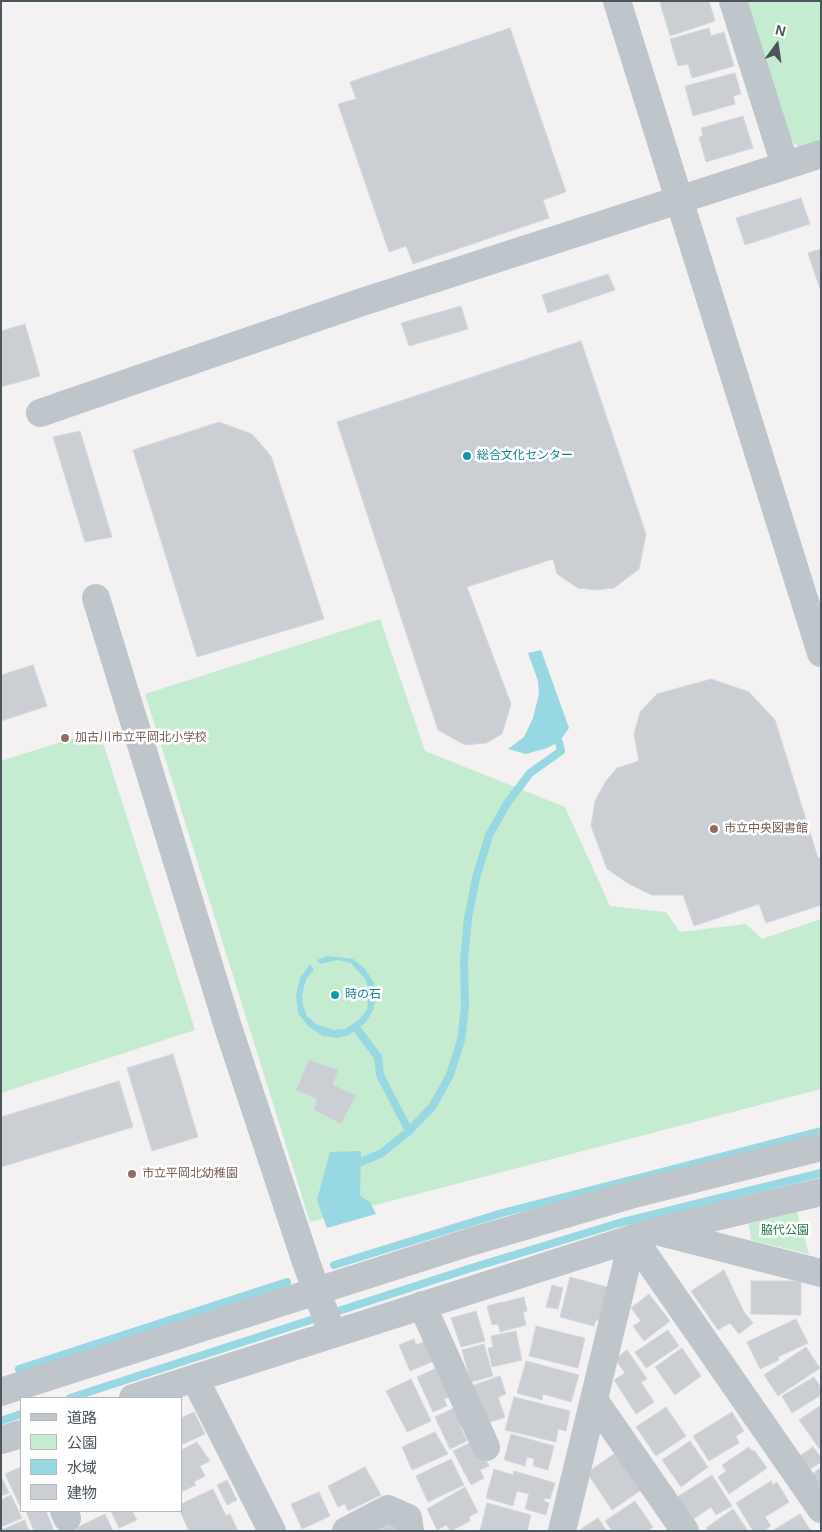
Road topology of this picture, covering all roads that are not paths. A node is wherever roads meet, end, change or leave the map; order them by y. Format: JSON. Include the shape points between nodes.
{"nodes":[{"id":1,"x":617,"y":1,"type":"edge"},
{"id":2,"x":733,"y":1,"type":"edge"},
{"id":3,"x":821,"y":154,"type":"edge"},
{"id":4,"x":785,"y":165,"type":"junction"},
{"id":5,"x":679,"y":198,"type":"junction"},
{"id":6,"x":40,"y":413,"type":"dead end"},
{"id":7,"x":96,"y":598,"type":"dead end"},
{"id":8,"x":821,"y":653,"type":"edge"},
{"id":9,"x":821,"y":1147,"type":"edge"},
{"id":10,"x":821,"y":1192,"type":"edge"},
{"id":11,"x":640,"y":1222,"type":"junction"},
{"id":12,"x":821,"y":1273,"type":"edge"},
{"id":13,"x":319,"y":1299,"type":"junction"},
{"id":14,"x":422,"y":1305,"type":"junction"},
{"id":15,"x":332,"y":1333,"type":"junction"},
{"id":16,"x":195,"y":1379,"type":"junction"},
{"id":17,"x":1,"y":1392,"type":"edge"},
{"id":18,"x":136,"y":1397,"type":"edge"},
{"id":19,"x":594,"y":1400,"type":"junction"},
{"id":20,"x":20,"y":1434,"type":"edge"},
{"id":21,"x":1,"y":1440,"type":"edge"},
{"id":22,"x":486,"y":1447,"type":"dead end"},
{"id":23,"x":821,"y":1509,"type":"edge"},
{"id":24,"x":272,"y":1531,"type":"edge"},
{"id":25,"x":346,"y":1531,"type":"edge"},
{"id":26,"x":410,"y":1531,"type":"edge"},
{"id":27,"x":562,"y":1531,"type":"edge"},
{"id":28,"x":685,"y":1531,"type":"edge"}],
"edges":[{"from":1,"to":5,"type":"street"},
{"from":2,"to":4,"type":"street"},
{"from":3,"to":4,"type":"street"},
{"from":4,"to":5,"type":"street"},
{"from":5,"to":6,"type":"street","via":[[359,303]]},
{"from":5,"to":8,"type":"street"},
{"from":7,"to":13,"type":"street","via":[[228,1027]]},
{"from":9,"to":11,"type":"street"},
{"from":10,"to":11,"type":"street"},
{"from":11,"to":12,"type":"street"},
{"from":11,"to":13,"type":"street"},
{"from":11,"to":14,"type":"street"},
{"from":11,"to":19,"type":"street"},
{"from":11,"to":23,"type":"street"},
{"from":13,"to":15,"type":"street"},
{"from":13,"to":17,"type":"street"},
{"from":14,"to":15,"type":"street"},
{"from":14,"to":22,"type":"street"},
{"from":15,"to":16,"type":"street"},
{"from":16,"to":18,"type":"street"},
{"from":16,"to":24,"type":"street"},
{"from":19,"to":27,"type":"street"},
{"from":19,"to":28,"type":"street"},
{"from":20,"to":21,"type":"street"},
{"from":25,"to":26,"type":"street","via":[[388,1509],[408,1518]]}]}
